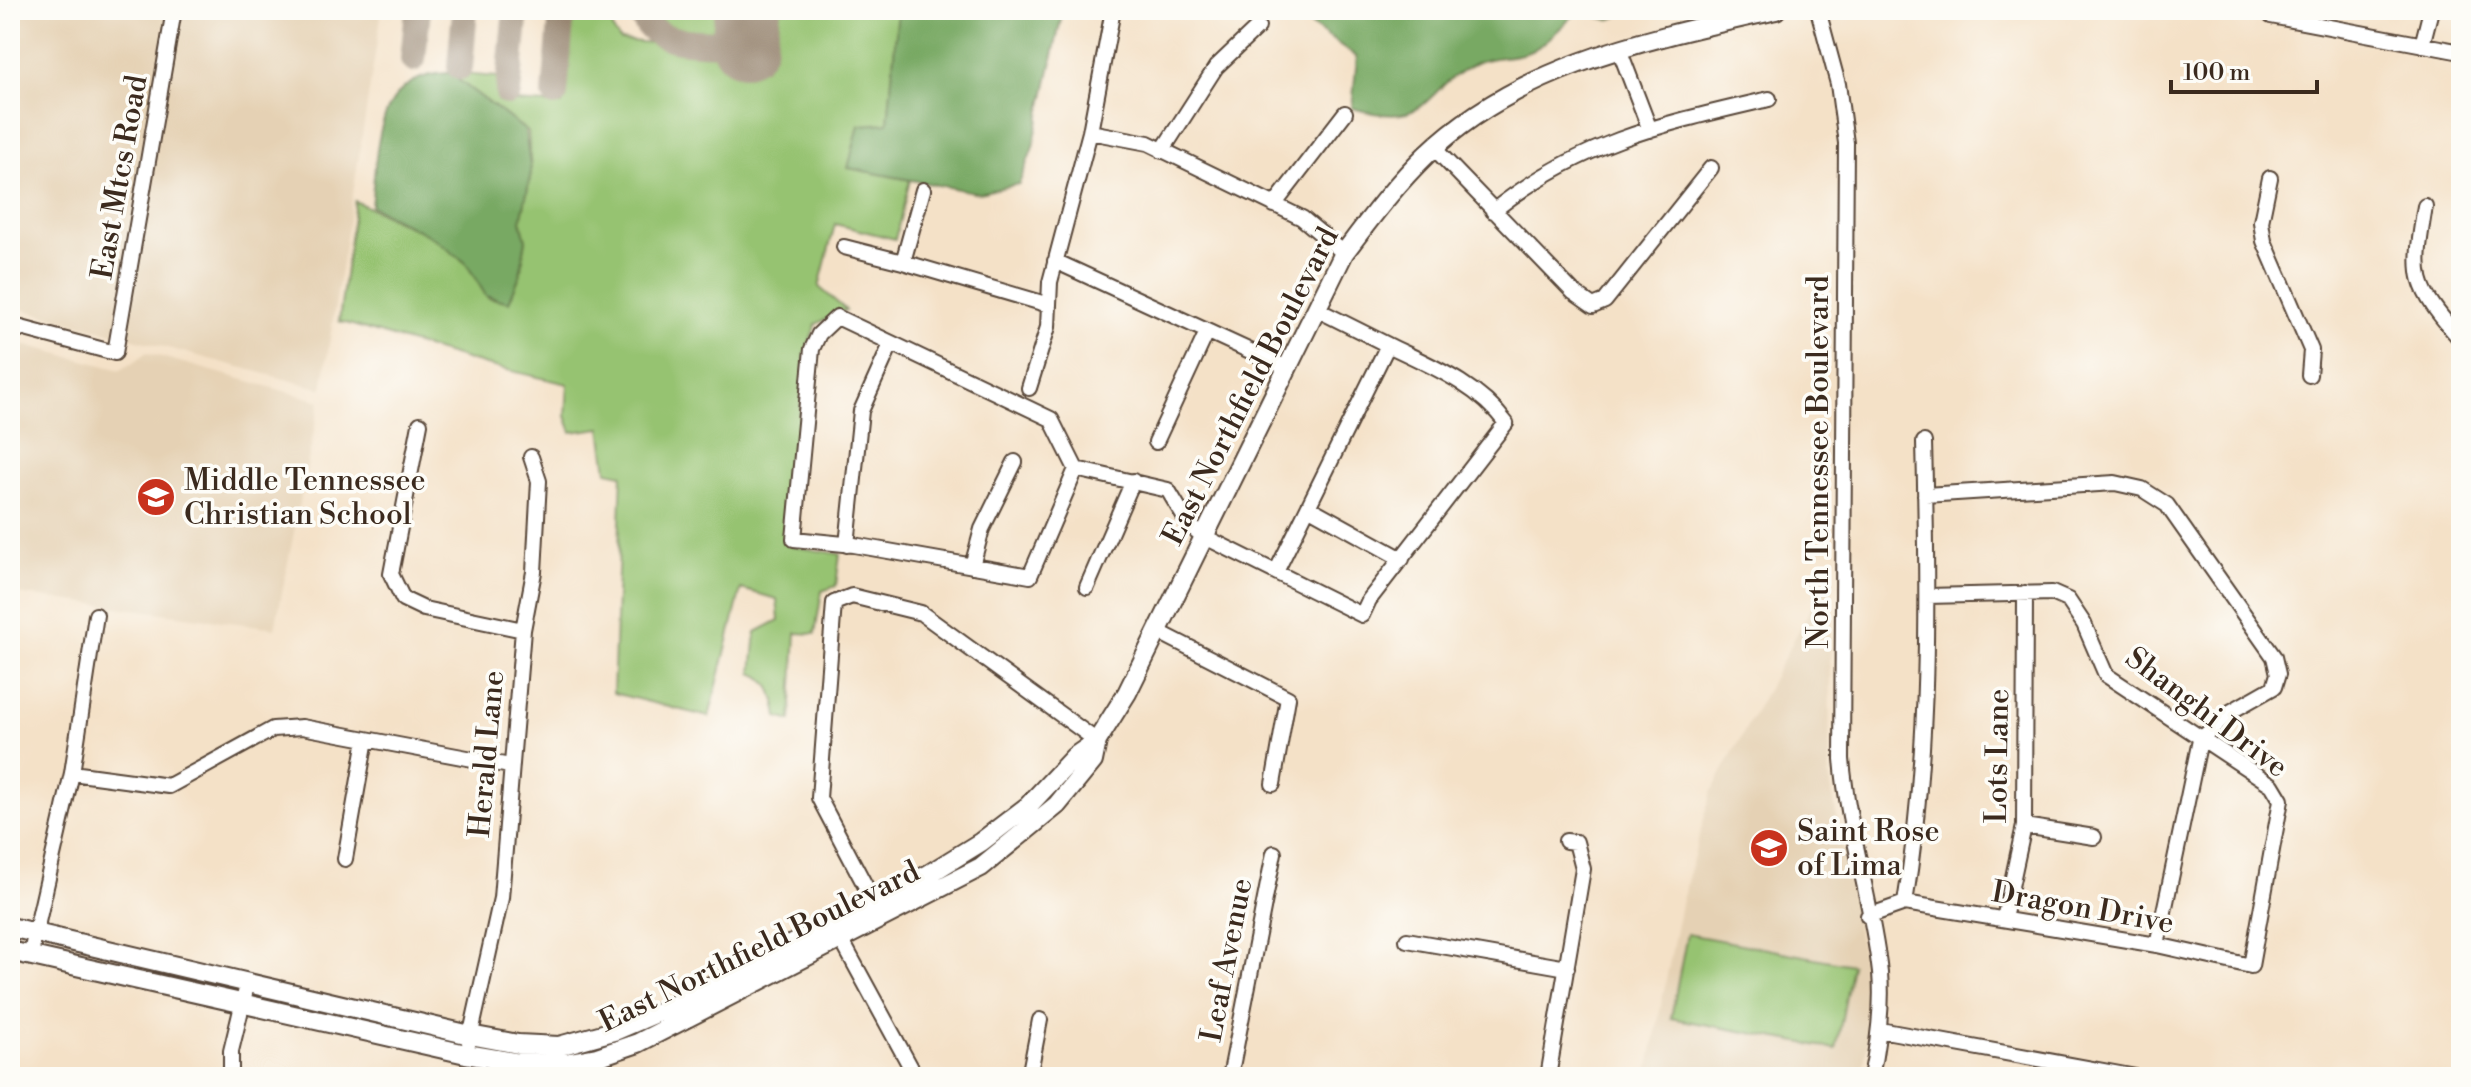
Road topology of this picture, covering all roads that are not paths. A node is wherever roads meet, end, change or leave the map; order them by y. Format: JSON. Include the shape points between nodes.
{"nodes":[{"id":1,"x":174,"y":10,"type":"edge"},
{"id":2,"x":1113,"y":10,"type":"edge"},
{"id":3,"x":1776,"y":10,"type":"edge"},
{"id":4,"x":1818,"y":10,"type":"edge"},
{"id":5,"x":2273,"y":10,"type":"edge"},
{"id":6,"x":2431,"y":10,"type":"edge"},
{"id":7,"x":1258,"y":27,"type":"dead end"},
{"id":8,"x":2422,"y":45,"type":"junction"},
{"id":9,"x":1619,"y":49,"type":"junction"},
{"id":10,"x":2461,"y":52,"type":"edge"},
{"id":11,"x":1769,"y":99,"type":"dead end"},
{"id":12,"x":1345,"y":113,"type":"dead end"},
{"id":13,"x":1650,"y":130,"type":"junction"},
{"id":14,"x":1090,"y":132,"type":"junction"},
{"id":15,"x":1434,"y":148,"type":"junction"},
{"id":16,"x":1162,"y":151,"type":"junction"},
{"id":17,"x":1711,"y":168,"type":"dead end"},
{"id":18,"x":2270,"y":178,"type":"dead end"},
{"id":19,"x":923,"y":190,"type":"dead end"},
{"id":20,"x":1274,"y":205,"type":"junction"},
{"id":21,"x":2425,"y":206,"type":"dead end"},
{"id":22,"x":1493,"y":211,"type":"junction"},
{"id":23,"x":844,"y":247,"type":"dead end"},
{"id":24,"x":1344,"y":253,"type":"junction"},
{"id":25,"x":1055,"y":261,"type":"junction"},
{"id":26,"x":903,"y":262,"type":"junction"},
{"id":27,"x":1049,"y":305,"type":"junction"},
{"id":28,"x":1316,"y":309,"type":"junction"},
{"id":29,"x":10,"y":325,"type":"edge"},
{"id":30,"x":1207,"y":332,"type":"junction"},
{"id":31,"x":2461,"y":340,"type":"edge"},
{"id":32,"x":891,"y":344,"type":"junction"},
{"id":33,"x":1388,"y":345,"type":"junction"},
{"id":34,"x":1287,"y":368,"type":"junction"},
{"id":35,"x":2309,"y":375,"type":"dead end"},
{"id":36,"x":1029,"y":388,"type":"dead end"},
{"id":37,"x":420,"y":424,"type":"dead end"},
{"id":38,"x":1156,"y":442,"type":"dead end"},
{"id":39,"x":1924,"y":442,"type":"dead end"},
{"id":40,"x":531,"y":457,"type":"dead end"},
{"id":41,"x":1015,"y":462,"type":"dead end"},
{"id":42,"x":1076,"y":469,"type":"junction"},
{"id":43,"x":1133,"y":481,"type":"junction"},
{"id":44,"x":1925,"y":495,"type":"junction"},
{"id":45,"x":1308,"y":507,"type":"junction"},
{"id":46,"x":1203,"y":536,"type":"junction"},
{"id":47,"x":847,"y":545,"type":"junction"},
{"id":48,"x":1402,"y":559,"type":"junction"},
{"id":49,"x":972,"y":566,"type":"junction"},
{"id":50,"x":1276,"y":572,"type":"junction"},
{"id":51,"x":1087,"y":587,"type":"dead end"},
{"id":52,"x":2025,"y":593,"type":"junction"},
{"id":53,"x":1927,"y":596,"type":"junction"},
{"id":54,"x":96,"y":615,"type":"dead end"},
{"id":55,"x":523,"y":630,"type":"junction"},
{"id":56,"x":1157,"y":631,"type":"junction"},
{"id":57,"x":366,"y":739,"type":"junction"},
{"id":58,"x":2200,"y":740,"type":"junction"},
{"id":59,"x":1097,"y":741,"type":"junction"},
{"id":60,"x":510,"y":766,"type":"junction"},
{"id":61,"x":72,"y":773,"type":"junction"},
{"id":62,"x":1273,"y":784,"type":"dead end"},
{"id":63,"x":2024,"y":826,"type":"junction"},
{"id":64,"x":2094,"y":837,"type":"dead end"},
{"id":65,"x":1566,"y":841,"type":"dead end"},
{"id":66,"x":1274,"y":853,"type":"dead end"},
{"id":67,"x":345,"y":859,"type":"dead end"},
{"id":68,"x":1905,"y":903,"type":"junction"},
{"id":69,"x":878,"y":909,"type":"junction"},
{"id":70,"x":1868,"y":916,"type":"junction"},
{"id":71,"x":2004,"y":919,"type":"junction"},
{"id":72,"x":10,"y":927,"type":"edge"},
{"id":73,"x":837,"y":931,"type":"junction"},
{"id":74,"x":35,"y":934,"type":"junction"},
{"id":75,"x":1407,"y":940,"type":"dead end"},
{"id":76,"x":2157,"y":945,"type":"junction"},
{"id":77,"x":10,"y":951,"type":"edge"},
{"id":78,"x":30,"y":957,"type":"junction"},
{"id":79,"x":2251,"y":966,"type":"joint"},
{"id":80,"x":1567,"y":968,"type":"junction"},
{"id":81,"x":247,"y":985,"type":"junction"},
{"id":82,"x":242,"y":1004,"type":"junction"},
{"id":83,"x":1040,"y":1020,"type":"dead end"},
{"id":84,"x":1880,"y":1030,"type":"junction"},
{"id":85,"x":470,"y":1035,"type":"junction"},
{"id":86,"x":466,"y":1054,"type":"junction"},
{"id":87,"x":559,"y":1062,"type":"edge"},
{"id":88,"x":231,"y":1077,"type":"edge"},
{"id":89,"x":916,"y":1077,"type":"edge"},
{"id":90,"x":1029,"y":1077,"type":"edge"},
{"id":91,"x":1230,"y":1077,"type":"edge"},
{"id":92,"x":1548,"y":1077,"type":"edge"},
{"id":93,"x":1871,"y":1077,"type":"edge"},
{"id":94,"x":2136,"y":1077,"type":"edge"}],
"edges":[{"from":1,"to":29,"type":"street","name":"East Mtcs Road","via":[[115,353]]},
{"from":2,"to":14,"type":"street"},
{"from":3,"to":9,"type":"main road","name":"East Northfield Boulevard"},
{"from":4,"to":70,"type":"street","name":"North Tennessee Boulevard","via":[[1838,84],[1846,143],[1842,759]]},
{"from":5,"to":8,"type":"street","via":[[2271,16]]},
{"from":6,"to":8,"type":"street"},
{"from":7,"to":16,"type":"street","via":[[1216,67]]},
{"from":8,"to":10,"type":"street"},
{"from":9,"to":13,"type":"street"},
{"from":9,"to":15,"type":"main road","name":"East Northfield Boulevard","via":[[1538,79],[1478,114]]},
{"from":11,"to":13,"type":"street"},
{"from":12,"to":20,"type":"street"},
{"from":13,"to":22,"type":"street","via":[[1584,151],[1533,178]]},
{"from":14,"to":16,"type":"street","via":[[1148,143]]},
{"from":14,"to":25,"type":"street"},
{"from":15,"to":22,"type":"street"},
{"from":15,"to":24,"type":"main road","name":"East Northfield Boulevard"},
{"from":16,"to":20,"type":"street"},
{"from":17,"to":22,"type":"street","via":[[1605,301],[1593,306]]},
{"from":18,"to":35,"type":"street","via":[[2261,222],[2264,241],[2311,350]]},
{"from":19,"to":26,"type":"street"},
{"from":20,"to":24,"type":"street","via":[[1302,218]]},
{"from":21,"to":31,"type":"street","via":[[2416,261],[2420,285]]},
{"from":23,"to":26,"type":"street"},
{"from":24,"to":28,"type":"main road","name":"East Northfield Boulevard"},
{"from":25,"to":27,"type":"street"},
{"from":25,"to":30,"type":"street"},
{"from":26,"to":27,"type":"street"},
{"from":27,"to":36,"type":"street","via":[[1048,327]]},
{"from":28,"to":33,"type":"street"},
{"from":28,"to":34,"type":"main road","name":"East Northfield Boulevard"},
{"from":30,"to":34,"type":"street"},
{"from":30,"to":38,"type":"street"},
{"from":32,"to":42,"type":"street","via":[[1051,419]]},
{"from":32,"to":47,"type":"street","via":[[861,411]]},
{"from":32,"to":47,"type":"street","via":[[837,317],[812,349],[794,539]]},
{"from":33,"to":45,"type":"street"},
{"from":33,"to":48,"type":"street","via":[[1461,381],[1506,423]]},
{"from":34,"to":46,"type":"main road","name":"East Northfield Boulevard"},
{"from":37,"to":55,"type":"street","via":[[391,574],[403,599],[424,609]]},
{"from":39,"to":44,"type":"street"},
{"from":40,"to":55,"type":"street","name":"Herald Lane","via":[[539,481],[534,572]]},
{"from":41,"to":49,"type":"street","via":[[982,529]]},
{"from":42,"to":43,"type":"street"},
{"from":42,"to":49,"type":"street","via":[[1030,576]]},
{"from":43,"to":46,"type":"street","via":[[1168,490],[1189,525]]},
{"from":43,"to":51,"type":"street"},
{"from":44,"to":53,"type":"street"},
{"from":44,"to":58,"type":"street","via":[[2115,483],[2142,489],[2167,505],[2274,657],[2278,674],[2274,687],[2230,712]]},
{"from":45,"to":48,"type":"street"},
{"from":45,"to":50,"type":"street"},
{"from":46,"to":50,"type":"street"},
{"from":46,"to":56,"type":"main road","name":"East Northfield Boulevard"},
{"from":47,"to":49,"type":"street"},
{"from":48,"to":50,"type":"street","via":[[1362,615]]},
{"from":52,"to":53,"type":"street","name":"Shanghi Drive"},
{"from":52,"to":58,"type":"street","name":"Shanghi Drive","via":[[2052,593],[2068,600],[2106,675]]},
{"from":52,"to":63,"type":"street","name":"Lots Lane"},
{"from":53,"to":68,"type":"street","via":[[1920,816]]},
{"from":54,"to":61,"type":"street"},
{"from":55,"to":60,"type":"street","name":"Herald Lane"},
{"from":56,"to":59,"type":"main road","name":"East Northfield Boulevard"},
{"from":56,"to":62,"type":"street","via":[[1288,698]]},
{"from":57,"to":60,"type":"street"},
{"from":57,"to":61,"type":"street","via":[[302,727],[273,729],[169,786]]},
{"from":57,"to":67,"type":"street"},
{"from":58,"to":76,"type":"street"},
{"from":58,"to":79,"type":"street","name":"Shanghi Drive","via":[[2272,785],[2281,800]]},
{"from":59,"to":69,"type":"main road","name":"East Northfield Boulevard","via":[[1093,761],[1057,805],[1019,839],[981,867]]},
{"from":59,"to":69,"type":"street","via":[[921,613],[852,596],[834,603],[819,798]]},
{"from":60,"to":85,"type":"street","name":"Herald Lane","via":[[501,898]]},
{"from":61,"to":74,"type":"street"},
{"from":63,"to":64,"type":"street"},
{"from":63,"to":71,"type":"street","name":"Lots Lane"},
{"from":65,"to":80,"type":"street","via":[[1576,842],[1583,869]]},
{"from":66,"to":91,"type":"street","name":"Leaf Avenue"},
{"from":68,"to":70,"type":"street"},
{"from":68,"to":71,"type":"street","name":"Dragon Drive"},
{"from":69,"to":73,"type":"main road","name":"East Northfield Boulevard"},
{"from":70,"to":84,"type":"street","name":"North Tennessee Boulevard","via":[[1880,973]]},
{"from":71,"to":76,"type":"street","name":"Dragon Drive"},
{"from":72,"to":74,"type":"main road","name":"East Northfield Boulevard"},
{"from":73,"to":87,"type":"main road","name":"East Northfield Boulevard","via":[[617,1030]]},
{"from":73,"to":89,"type":"street"},
{"from":74,"to":78,"type":"street"},
{"from":74,"to":81,"type":"main road","name":"East Northfield Boulevard"},
{"from":75,"to":80,"type":"street"},
{"from":76,"to":79,"type":"street","name":"Dragon Drive"},
{"from":77,"to":78,"type":"main road","name":"East Northfield Boulevard"},
{"from":78,"to":82,"type":"main road","name":"East Northfield Boulevard"},
{"from":80,"to":92,"type":"street"},
{"from":81,"to":82,"type":"street"},
{"from":81,"to":85,"type":"main road","name":"East Northfield Boulevard"},
{"from":82,"to":86,"type":"main road","name":"East Northfield Boulevard"},
{"from":82,"to":88,"type":"street"},
{"from":83,"to":90,"type":"street"},
{"from":84,"to":93,"type":"street","name":"North Tennessee Boulevard"},
{"from":84,"to":94,"type":"street"},
{"from":85,"to":86,"type":"street","name":"Herald Lane"},
{"from":85,"to":87,"type":"main road","name":"East Northfield Boulevard","via":[[518,1044]]},
{"from":86,"to":87,"type":"main road","name":"East Northfield Boulevard"}]}
